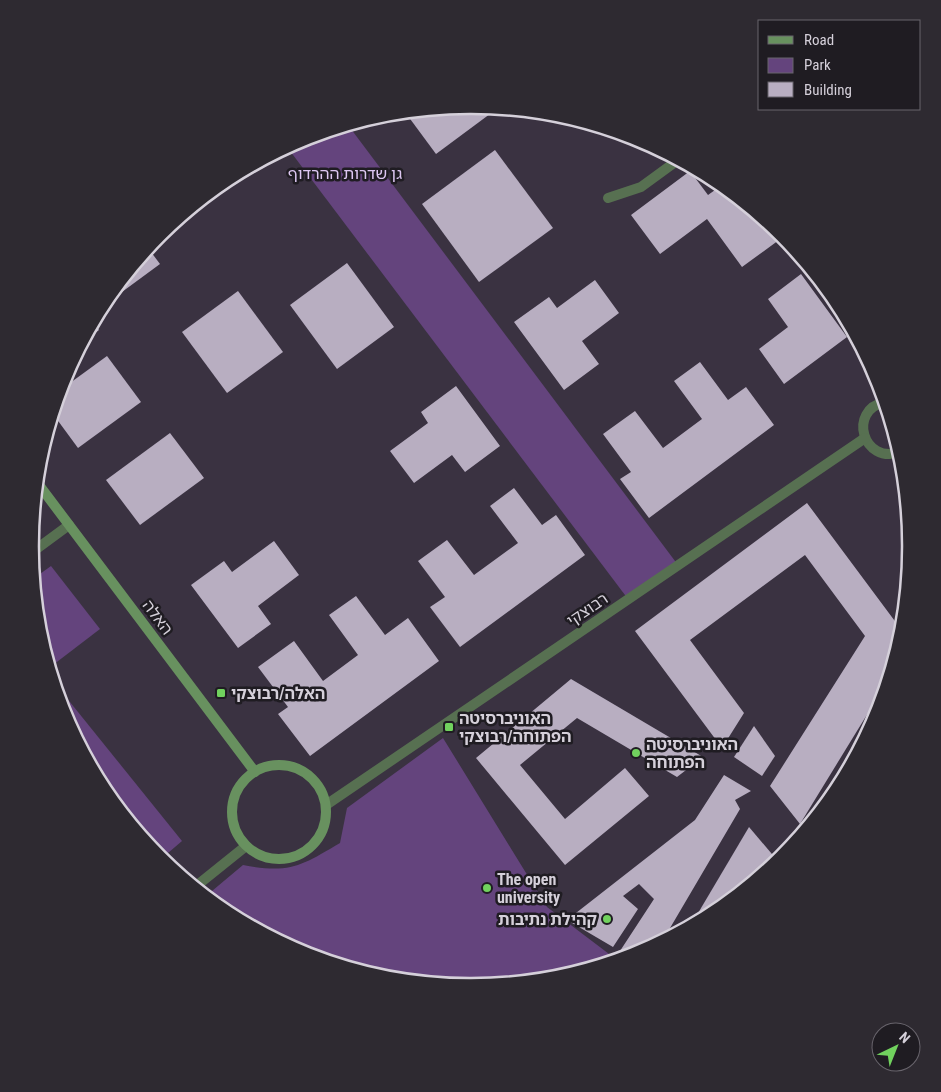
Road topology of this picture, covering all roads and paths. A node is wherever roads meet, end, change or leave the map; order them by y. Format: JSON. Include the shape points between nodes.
{"nodes":[{"id":1,"x":672,"y":165,"type":"edge"},
{"id":2,"x":608,"y":198,"type":"dead end"},
{"id":3,"x":878,"y":405,"type":"edge"},
{"id":4,"x":865,"y":438,"type":"junction"},
{"id":5,"x":892,"y":453,"type":"edge"},
{"id":6,"x":42,"y":489,"type":"edge"},
{"id":7,"x":69,"y":524,"type":"junction"},
{"id":8,"x":39,"y":547,"type":"edge"},
{"id":9,"x":255,"y":772,"type":"junction"},
{"id":10,"x":326,"y":805,"type":"junction"},
{"id":11,"x":246,"y":846,"type":"junction"},
{"id":12,"x":200,"y":883,"type":"edge"}],
"edges":[{"from":1,"to":2,"type":"street","via":[[641,187]]},
{"from":3,"to":4,"type":"street","via":[[865,416]]},
{"from":4,"to":5,"type":"street","via":[[877,452]]},
{"from":4,"to":10,"type":"street","name":"רבוצקי"},
{"from":6,"to":7,"type":"street","name":"האלה"},
{"from":7,"to":8,"type":"street"},
{"from":7,"to":9,"type":"street","name":"האלה"},
{"from":9,"to":10,"type":"street","via":[[270,766],[300,770],[321,789]]},
{"from":9,"to":11,"type":"street","via":[[242,783],[233,800],[232,817]]},
{"from":10,"to":11,"type":"street","via":[[326,821],[319,839],[308,851],[293,858],[277,860],[259,856]]},
{"from":11,"to":12,"type":"street"}]}
